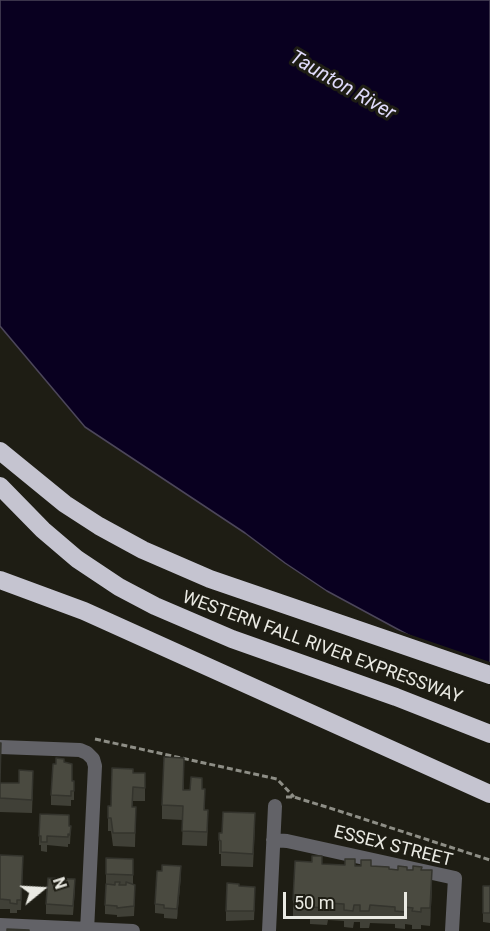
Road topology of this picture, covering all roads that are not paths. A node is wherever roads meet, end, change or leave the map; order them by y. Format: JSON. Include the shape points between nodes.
{"nodes":[{"id":1,"x":0,"y":451,"type":"edge"},
{"id":2,"x":0,"y":486,"type":"edge"},
{"id":3,"x":0,"y":580,"type":"edge"},
{"id":4,"x":490,"y":675,"type":"edge"},
{"id":5,"x":490,"y":734,"type":"edge"},
{"id":6,"x":0,"y":747,"type":"edge"},
{"id":7,"x":490,"y":794,"type":"edge"},
{"id":8,"x":275,"y":806,"type":"road end"},
{"id":9,"x":273,"y":840,"type":"junction"},
{"id":10,"x":0,"y":925,"type":"edge"},
{"id":11,"x":87,"y":930,"type":"edge"},
{"id":12,"x":133,"y":931,"type":"edge"},
{"id":13,"x":269,"y":931,"type":"edge"},
{"id":14,"x":452,"y":931,"type":"edge"}],
"edges":[{"from":1,"to":4,"type":"highway","via":[[64,504],[143,550],[210,579]]},
{"from":2,"to":5,"type":"highway","name":"WESTERN FALL RIVER EXPRESSWAY","via":[[77,559],[154,606],[232,639]]},
{"from":3,"to":7,"type":"highway","via":[[123,628]]},
{"from":6,"to":11,"type":"street","via":[[80,750],[91,755],[95,766]]},
{"from":8,"to":9,"type":"street"},
{"from":9,"to":13,"type":"street"},
{"from":9,"to":14,"type":"street","name":"ESSEX STREET","via":[[455,878]]},
{"from":10,"to":11,"type":"street"},
{"from":11,"to":12,"type":"street"}]}
